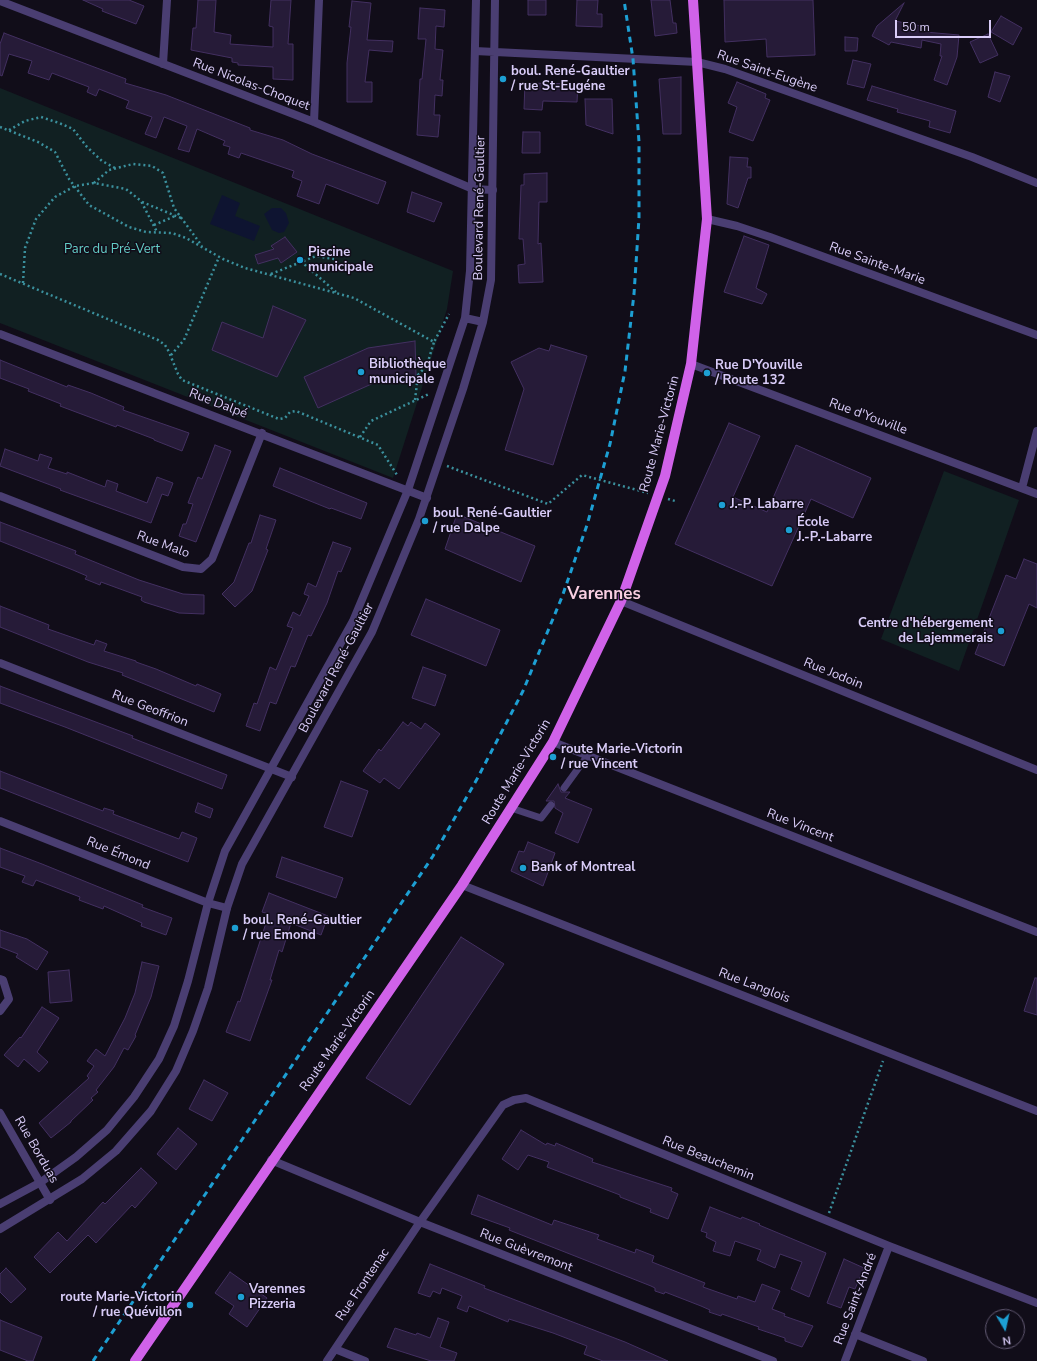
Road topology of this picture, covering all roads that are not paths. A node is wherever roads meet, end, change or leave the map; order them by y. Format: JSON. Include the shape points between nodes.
{"nodes":[{"id":1,"x":167,"y":0,"type":"edge"},
{"id":2,"x":319,"y":0,"type":"edge"},
{"id":3,"x":476,"y":0,"type":"edge"},
{"id":4,"x":495,"y":0,"type":"edge"},
{"id":5,"x":693,"y":0,"type":"edge"},
{"id":6,"x":0,"y":1,"type":"edge"},
{"id":7,"x":475,"y":51,"type":"junction"},
{"id":8,"x":494,"y":52,"type":"junction"},
{"id":9,"x":697,"y":62,"type":"junction"},
{"id":10,"x":163,"y":64,"type":"junction"},
{"id":11,"x":314,"y":122,"type":"junction"},
{"id":12,"x":1037,"y":183,"type":"edge"},
{"id":13,"x":473,"y":189,"type":"junction"},
{"id":14,"x":493,"y":190,"type":"junction"},
{"id":15,"x":707,"y":219,"type":"junction"},
{"id":16,"x":465,"y":318,"type":"junction"},
{"id":17,"x":483,"y":322,"type":"junction"},
{"id":18,"x":0,"y":334,"type":"edge"},
{"id":19,"x":1037,"y":334,"type":"edge"},
{"id":20,"x":691,"y":364,"type":"junction"},
{"id":21,"x":1037,"y":431,"type":"edge"},
{"id":22,"x":262,"y":433,"type":"junction"},
{"id":23,"x":1022,"y":488,"type":"junction"},
{"id":24,"x":408,"y":490,"type":"junction"},
{"id":25,"x":1037,"y":494,"type":"edge"},
{"id":26,"x":0,"y":496,"type":"edge"},
{"id":27,"x":428,"y":498,"type":"junction"},
{"id":28,"x":620,"y":601,"type":"junction"},
{"id":29,"x":0,"y":663,"type":"edge"},
{"id":30,"x":553,"y":742,"type":"junction"},
{"id":31,"x":588,"y":755,"type":"junction"},
{"id":32,"x":272,"y":769,"type":"junction"},
{"id":33,"x":1037,"y":770,"type":"edge"},
{"id":34,"x":292,"y":777,"type":"junction"},
{"id":35,"x":564,"y":788,"type":"dead end"},
{"id":36,"x":551,"y":805,"type":"dead end"},
{"id":37,"x":511,"y":808,"type":"junction"},
{"id":38,"x":0,"y":821,"type":"edge"},
{"id":39,"x":462,"y":885,"type":"junction"},
{"id":40,"x":208,"y":903,"type":"junction"},
{"id":41,"x":227,"y":908,"type":"junction"},
{"id":42,"x":1037,"y":932,"type":"edge"},
{"id":43,"x":0,"y":979,"type":"edge"},
{"id":44,"x":0,"y":1011,"type":"edge"},
{"id":45,"x":1037,"y":1111,"type":"edge"},
{"id":46,"x":0,"y":1113,"type":"edge"},
{"id":47,"x":271,"y":1160,"type":"junction"},
{"id":48,"x":41,"y":1182,"type":"junction"},
{"id":49,"x":50,"y":1200,"type":"junction"},
{"id":50,"x":0,"y":1204,"type":"edge"},
{"id":51,"x":420,"y":1222,"type":"junction"},
{"id":52,"x":0,"y":1230,"type":"edge"},
{"id":53,"x":889,"y":1246,"type":"junction"},
{"id":54,"x":1037,"y":1303,"type":"edge"},
{"id":55,"x":856,"y":1334,"type":"junction"},
{"id":56,"x":335,"y":1349,"type":"junction"},
{"id":57,"x":135,"y":1361,"type":"edge"},
{"id":58,"x":327,"y":1361,"type":"edge"},
{"id":59,"x":366,"y":1361,"type":"edge"},
{"id":60,"x":773,"y":1361,"type":"edge"},
{"id":61,"x":845,"y":1361,"type":"edge"},
{"id":62,"x":923,"y":1361,"type":"edge"}],
"edges":[{"from":1,"to":10,"type":"street"},
{"from":2,"to":11,"type":"street"},
{"from":3,"to":7,"type":"street","name":"Boulevard René-Gaultier"},
{"from":4,"to":8,"type":"street","name":"Boulevard René-Gaultier"},
{"from":5,"to":9,"type":"main road","name":"Route Marie-Victorin"},
{"from":6,"to":10,"type":"street","name":"Rue Nicolas-Choquet"},
{"from":7,"to":8,"type":"street","name":"Rue Saint-Eugène"},
{"from":7,"to":13,"type":"street","name":"Boulevard René-Gaultier"},
{"from":8,"to":9,"type":"street","name":"Rue Saint-Eugène"},
{"from":8,"to":14,"type":"street","name":"Boulevard René-Gaultier"},
{"from":9,"to":12,"type":"street","name":"Rue Saint-Eugène","via":[[763,82]]},
{"from":9,"to":15,"type":"main road","name":"Route Marie-Victorin"},
{"from":10,"to":11,"type":"street","name":"Rue Nicolas-Choquet"},
{"from":11,"to":13,"type":"street","name":"Rue Nicolas-Choquet"},
{"from":13,"to":14,"type":"street","name":"Rue Nicolas-Choquet"},
{"from":13,"to":16,"type":"street","name":"Boulevard René-Gaultier","via":[[470,271]]},
{"from":14,"to":17,"type":"street","name":"Boulevard René-Gaultier","via":[[491,280]]},
{"from":15,"to":19,"type":"street","name":"Rue Sainte-Marie","via":[[770,237]]},
{"from":15,"to":20,"type":"main road","name":"Route Marie-Victorin"},
{"from":16,"to":17,"type":"street"},
{"from":16,"to":24,"type":"street","name":"Boulevard René-Gaultier"},
{"from":17,"to":27,"type":"street","name":"Boulevard René-Gaultier"},
{"from":18,"to":22,"type":"street","name":"Rue Dalpé"},
{"from":20,"to":23,"type":"street","name":"Rue d'Youville"},
{"from":20,"to":28,"type":"main road","name":"Route Marie-Victorin","via":[[665,476]]},
{"from":21,"to":23,"type":"street"},
{"from":22,"to":24,"type":"street","name":"Rue Dalpé"},
{"from":22,"to":26,"type":"street","name":"Rue Malo","via":[[212,559],[201,569],[183,567]]},
{"from":23,"to":25,"type":"street","name":"Rue d'Youville"},
{"from":24,"to":27,"type":"street","name":"Rue Dalpé"},
{"from":24,"to":32,"type":"street","name":"Boulevard René-Gaultier","via":[[353,621]]},
{"from":27,"to":34,"type":"street","name":"Boulevard René-Gaultier","via":[[372,632]]},
{"from":28,"to":30,"type":"main road","name":"Route Marie-Victorin"},
{"from":28,"to":33,"type":"street","name":"Rue Jodoin"},
{"from":29,"to":32,"type":"street","name":"Rue Geoffrion"},
{"from":30,"to":31,"type":"street","name":"Rue Vincent"},
{"from":30,"to":37,"type":"main road","name":"Route Marie-Victorin"},
{"from":31,"to":35,"type":"lane"},
{"from":31,"to":42,"type":"street","name":"Rue Vincent"},
{"from":32,"to":34,"type":"street","name":"Rue Geoffrion"},
{"from":32,"to":40,"type":"street","name":"Boulevard René-Gaultier","via":[[225,850]]},
{"from":34,"to":41,"type":"street","name":"Boulevard René-Gaultier","via":[[242,864]]},
{"from":36,"to":37,"type":"lane","via":[[541,818]]},
{"from":37,"to":39,"type":"main road","name":"Route Marie-Victorin"},
{"from":38,"to":40,"type":"street","name":"Rue Émond"},
{"from":39,"to":45,"type":"street","name":"Rue Langlois"},
{"from":39,"to":47,"type":"main road","name":"Route Marie-Victorin"},
{"from":40,"to":41,"type":"street","name":"Rue Émond"},
{"from":40,"to":48,"type":"street","name":"Boulevard René-Gaultier","via":[[188,982],[174,1026],[159,1059],[134,1097],[107,1130],[76,1157]]},
{"from":41,"to":49,"type":"street","name":"Boulevard René-Gaultier","via":[[208,988],[176,1071],[151,1111],[116,1151],[82,1179]]},
{"from":43,"to":44,"type":"street","via":[[3,980],[9,999]]},
{"from":46,"to":48,"type":"street","name":"Rue Borduas"},
{"from":47,"to":51,"type":"street","name":"Rue Guèvremont"},
{"from":47,"to":57,"type":"main road","name":"Route Marie-Victorin"},
{"from":48,"to":49,"type":"street","name":"Rue Borduas"},
{"from":48,"to":50,"type":"street","name":"Boulevard René-Gaultier"},
{"from":49,"to":52,"type":"street","name":"Boulevard René-Gaultier"},
{"from":51,"to":53,"type":"street","name":"Rue Beauchemin","via":[[503,1105],[526,1098]]},
{"from":51,"to":56,"type":"street","name":"Rue Frontenac"},
{"from":51,"to":60,"type":"street","name":"Rue Guèvremont"},
{"from":53,"to":54,"type":"street","name":"Rue Beauchemin"},
{"from":53,"to":55,"type":"street","name":"Rue Saint-André"},
{"from":55,"to":61,"type":"street","name":"Rue Saint-André"},
{"from":55,"to":62,"type":"street"},
{"from":56,"to":58,"type":"street","name":"Rue Frontenac"},
{"from":56,"to":59,"type":"street"}]}
